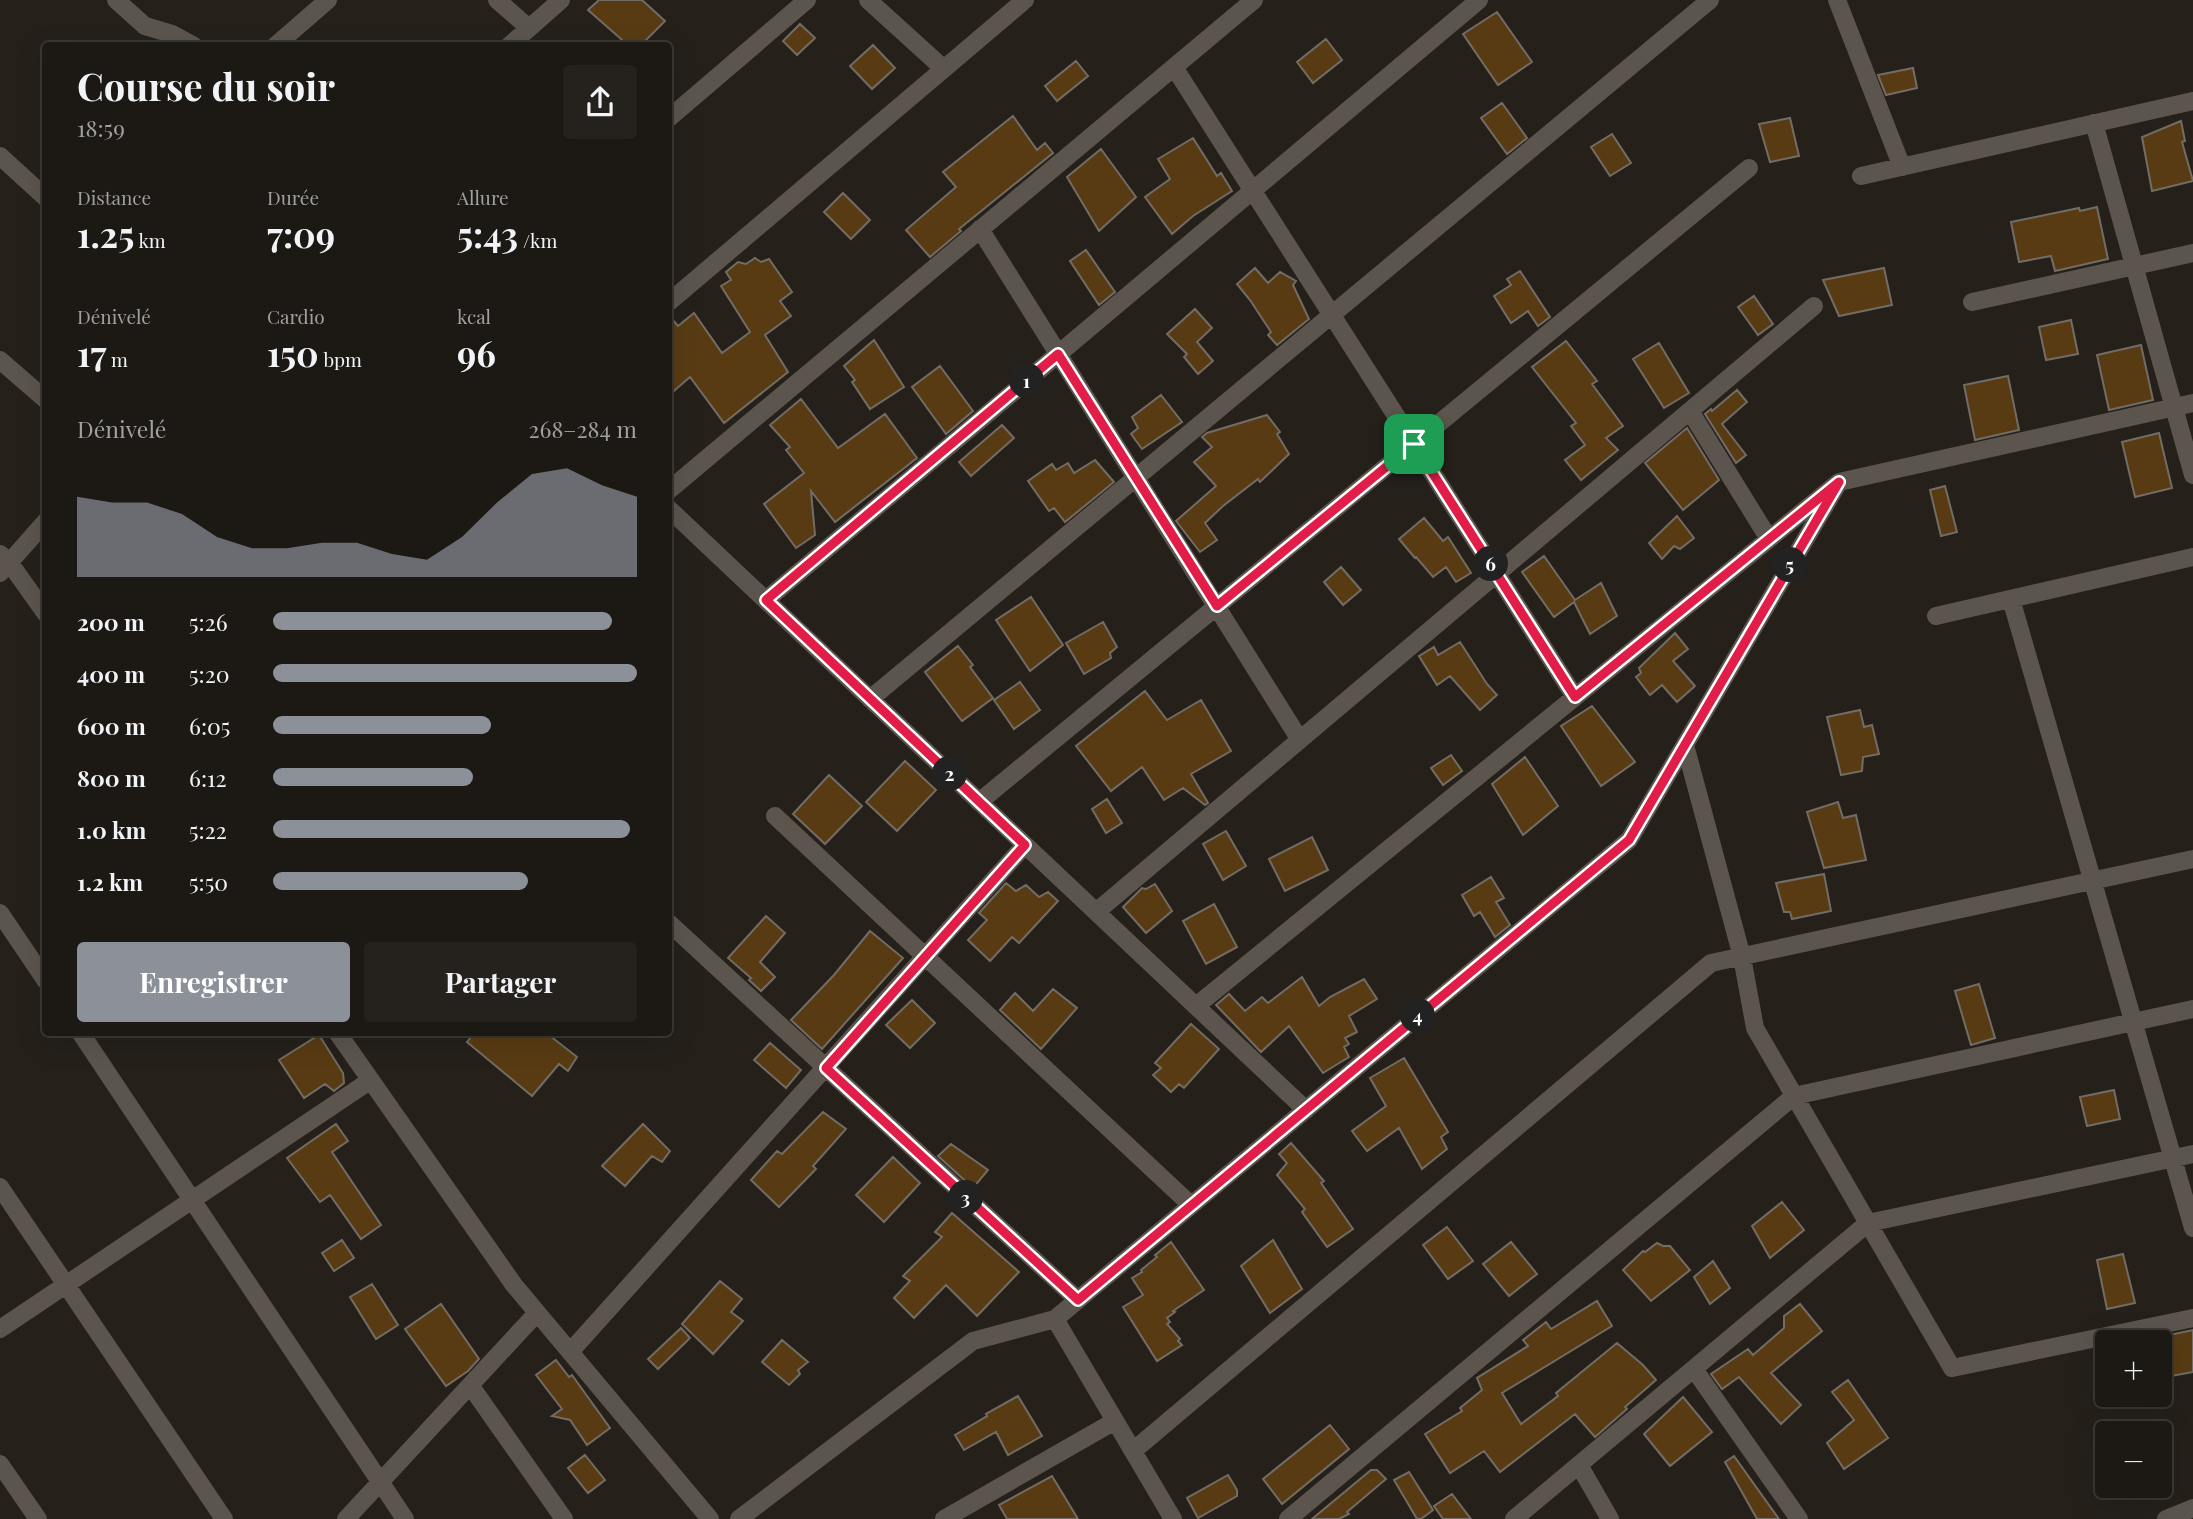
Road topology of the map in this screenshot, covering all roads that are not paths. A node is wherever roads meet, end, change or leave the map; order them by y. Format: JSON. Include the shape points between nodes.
{"nodes":[{"id":1,"x":116,"y":0,"type":"edge"},
{"id":2,"x":328,"y":0,"type":"edge"},
{"id":3,"x":497,"y":0,"type":"edge"},
{"id":4,"x":561,"y":0,"type":"edge"},
{"id":5,"x":807,"y":0,"type":"edge"},
{"id":6,"x":868,"y":0,"type":"edge"},
{"id":7,"x":1025,"y":0,"type":"edge"},
{"id":8,"x":1254,"y":0,"type":"edge"},
{"id":9,"x":1479,"y":0,"type":"edge"},
{"id":10,"x":1710,"y":0,"type":"edge"},
{"id":11,"x":1838,"y":0,"type":"edge"},
{"id":12,"x":529,"y":28,"type":"junction"},
{"id":13,"x":187,"y":42,"type":"edge"},
{"id":14,"x":280,"y":42,"type":"edge"},
{"id":15,"x":513,"y":42,"type":"edge"},
{"id":16,"x":1174,"y":67,"type":"junction"},
{"id":17,"x":944,"y":69,"type":"junction"},
{"id":18,"x":2193,"y":101,"type":"edge"},
{"id":19,"x":672,"y":116,"type":"edge"},
{"id":20,"x":2094,"y":124,"type":"junction"},
{"id":21,"x":0,"y":156,"type":"edge"},
{"id":22,"x":1902,"y":167,"type":"junction"},
{"id":23,"x":1749,"y":168,"type":"dead end"},
{"id":24,"x":1861,"y":176,"type":"dead end"},
{"id":25,"x":1252,"y":191,"type":"junction"},
{"id":26,"x":42,"y":194,"type":"edge"},
{"id":27,"x":980,"y":229,"type":"junction"},
{"id":28,"x":2193,"y":253,"type":"edge"},
{"id":29,"x":2134,"y":266,"type":"junction"},
{"id":30,"x":672,"y":300,"type":"edge"},
{"id":31,"x":1972,"y":302,"type":"dead end"},
{"id":32,"x":1814,"y":306,"type":"dead end"},
{"id":33,"x":1332,"y":316,"type":"junction"},
{"id":34,"x":1058,"y":354,"type":"junction"},
{"id":35,"x":0,"y":360,"type":"edge"},
{"id":36,"x":42,"y":397,"type":"edge"},
{"id":37,"x":2193,"y":403,"type":"edge"},
{"id":38,"x":2174,"y":408,"type":"junction"},
{"id":39,"x":1690,"y":411,"type":"junction"},
{"id":40,"x":1414,"y":444,"type":"junction"},
{"id":41,"x":2193,"y":475,"type":"edge"},
{"id":42,"x":1136,"y":478,"type":"junction"},
{"id":43,"x":1839,"y":482,"type":"junction"},
{"id":44,"x":672,"y":488,"type":"edge"},
{"id":45,"x":672,"y":512,"type":"edge"},
{"id":46,"x":42,"y":528,"type":"edge"},
{"id":47,"x":1769,"y":539,"type":"junction"},
{"id":48,"x":2193,"y":557,"type":"edge"},
{"id":49,"x":3,"y":563,"type":"edge"},
{"id":50,"x":1497,"y":574,"type":"junction"},
{"id":51,"x":2011,"y":599,"type":"junction"},
{"id":52,"x":766,"y":600,"type":"junction"},
{"id":53,"x":1217,"y":606,"type":"junction"},
{"id":54,"x":42,"y":609,"type":"edge"},
{"id":55,"x":1936,"y":616,"type":"dead end"},
{"id":56,"x":1575,"y":697,"type":"junction"},
{"id":57,"x":870,"y":699,"type":"junction"},
{"id":58,"x":1300,"y":740,"type":"junction"},
{"id":59,"x":1685,"y":745,"type":"junction"},
{"id":60,"x":979,"y":802,"type":"junction"},
{"id":61,"x":775,"y":816,"type":"dead end"},
{"id":62,"x":1025,"y":845,"type":"junction"},
{"id":63,"x":2193,"y":859,"type":"edge"},
{"id":64,"x":2093,"y":881,"type":"junction"},
{"id":65,"x":1096,"y":912,"type":"junction"},
{"id":66,"x":0,"y":913,"type":"edge"},
{"id":67,"x":672,"y":926,"type":"edge"},
{"id":68,"x":925,"y":957,"type":"junction"},
{"id":69,"x":1742,"y":957,"type":"junction"},
{"id":70,"x":42,"y":975,"type":"edge"},
{"id":71,"x":1196,"y":1006,"type":"junction"},
{"id":72,"x":2193,"y":1009,"type":"edge"},
{"id":73,"x":2133,"y":1022,"type":"junction"},
{"id":74,"x":83,"y":1036,"type":"edge"},
{"id":75,"x":340,"y":1036,"type":"edge"},
{"id":76,"x":826,"y":1068,"type":"junction"},
{"id":77,"x":371,"y":1080,"type":"junction"},
{"id":78,"x":1794,"y":1096,"type":"junction"},
{"id":79,"x":1306,"y":1110,"type":"junction"},
{"id":80,"x":2193,"y":1154,"type":"edge"},
{"id":81,"x":2173,"y":1158,"type":"junction"},
{"id":82,"x":0,"y":1187,"type":"edge"},
{"id":83,"x":192,"y":1200,"type":"junction"},
{"id":84,"x":1191,"y":1205,"type":"junction"},
{"id":85,"x":1868,"y":1223,"type":"junction"},
{"id":86,"x":2193,"y":1228,"type":"edge"},
{"id":87,"x":66,"y":1284,"type":"junction"},
{"id":88,"x":1078,"y":1300,"type":"junction"},
{"id":89,"x":537,"y":1313,"type":"junction"},
{"id":90,"x":2193,"y":1318,"type":"edge"},
{"id":91,"x":1055,"y":1319,"type":"junction"},
{"id":92,"x":0,"y":1329,"type":"edge"},
{"id":93,"x":570,"y":1352,"type":"junction"},
{"id":94,"x":1694,"y":1369,"type":"junction"},
{"id":95,"x":470,"y":1385,"type":"junction"},
{"id":96,"x":1115,"y":1421,"type":"junction"},
{"id":97,"x":1133,"y":1451,"type":"junction"},
{"id":98,"x":0,"y":1464,"type":"edge"},
{"id":99,"x":1579,"y":1465,"type":"junction"},
{"id":100,"x":381,"y":1482,"type":"junction"},
{"id":101,"x":2193,"y":1508,"type":"edge"},
{"id":102,"x":37,"y":1519,"type":"edge"},
{"id":103,"x":224,"y":1519,"type":"edge"},
{"id":104,"x":346,"y":1519,"type":"edge"},
{"id":105,"x":405,"y":1519,"type":"edge"},
{"id":106,"x":564,"y":1519,"type":"edge"},
{"id":107,"x":710,"y":1519,"type":"edge"},
{"id":108,"x":739,"y":1519,"type":"edge"},
{"id":109,"x":944,"y":1519,"type":"edge"},
{"id":110,"x":1173,"y":1519,"type":"edge"},
{"id":111,"x":1288,"y":1519,"type":"edge"},
{"id":112,"x":1514,"y":1519,"type":"edge"},
{"id":113,"x":1610,"y":1519,"type":"edge"},
{"id":114,"x":1799,"y":1519,"type":"edge"},
{"id":115,"x":2166,"y":1519,"type":"edge"}],
"edges":[{"from":1,"to":13,"type":"street","via":[[145,26]]},
{"from":2,"to":14,"type":"street"},
{"from":3,"to":12,"type":"street"},
{"from":4,"to":12,"type":"street"},
{"from":5,"to":19,"type":"street"},
{"from":6,"to":17,"type":"street"},
{"from":7,"to":17,"type":"street"},
{"from":8,"to":16,"type":"street"},
{"from":9,"to":25,"type":"street"},
{"from":10,"to":33,"type":"street"},
{"from":11,"to":22,"type":"street"},
{"from":12,"to":15,"type":"street"},
{"from":16,"to":25,"type":"street"},
{"from":16,"to":27,"type":"street"},
{"from":17,"to":30,"type":"street"},
{"from":18,"to":20,"type":"street"},
{"from":20,"to":22,"type":"street"},
{"from":20,"to":29,"type":"street"},
{"from":21,"to":26,"type":"street"},
{"from":22,"to":24,"type":"street"},
{"from":23,"to":40,"type":"street"},
{"from":25,"to":33,"type":"street"},
{"from":25,"to":34,"type":"street"},
{"from":27,"to":34,"type":"street"},
{"from":27,"to":44,"type":"street"},
{"from":28,"to":29,"type":"street"},
{"from":29,"to":31,"type":"street"},
{"from":29,"to":38,"type":"street"},
{"from":32,"to":39,"type":"street"},
{"from":33,"to":40,"type":"street"},
{"from":33,"to":42,"type":"street"},
{"from":34,"to":42,"type":"street"},
{"from":34,"to":52,"type":"street"},
{"from":35,"to":36,"type":"street"},
{"from":37,"to":38,"type":"street"},
{"from":38,"to":41,"type":"street"},
{"from":38,"to":43,"type":"street"},
{"from":39,"to":47,"type":"street"},
{"from":39,"to":50,"type":"street"},
{"from":40,"to":50,"type":"street"},
{"from":40,"to":53,"type":"street"},
{"from":42,"to":53,"type":"street"},
{"from":42,"to":57,"type":"street"},
{"from":43,"to":47,"type":"street"},
{"from":43,"to":59,"type":"street"},
{"from":45,"to":52,"type":"street"},
{"from":46,"to":49,"type":"street"},
{"from":47,"to":56,"type":"street"},
{"from":48,"to":51,"type":"street"},
{"from":49,"to":54,"type":"street"},
{"from":50,"to":56,"type":"street"},
{"from":50,"to":58,"type":"street"},
{"from":51,"to":55,"type":"street"},
{"from":51,"to":64,"type":"street"},
{"from":52,"to":57,"type":"street"},
{"from":53,"to":58,"type":"street"},
{"from":53,"to":60,"type":"street"},
{"from":56,"to":71,"type":"street"},
{"from":57,"to":60,"type":"street"},
{"from":58,"to":65,"type":"street"},
{"from":59,"to":69,"type":"street"},
{"from":59,"to":79,"type":"street","via":[[1629,840]]},
{"from":60,"to":62,"type":"street"},
{"from":61,"to":68,"type":"street"},
{"from":62,"to":65,"type":"street"},
{"from":62,"to":68,"type":"street"},
{"from":63,"to":64,"type":"street"},
{"from":64,"to":69,"type":"street"},
{"from":64,"to":73,"type":"street"},
{"from":65,"to":71,"type":"street"},
{"from":66,"to":70,"type":"street"},
{"from":67,"to":76,"type":"street"},
{"from":68,"to":76,"type":"street"},
{"from":68,"to":84,"type":"street"},
{"from":69,"to":78,"type":"street","via":[[1755,1028]]},
{"from":69,"to":97,"type":"street","via":[[1712,963]]},
{"from":71,"to":79,"type":"street"},
{"from":72,"to":73,"type":"street"},
{"from":73,"to":78,"type":"street"},
{"from":73,"to":81,"type":"street"},
{"from":74,"to":83,"type":"street"},
{"from":75,"to":77,"type":"street"},
{"from":76,"to":88,"type":"street"},
{"from":76,"to":93,"type":"street"},
{"from":77,"to":83,"type":"street"},
{"from":77,"to":89,"type":"street"},
{"from":78,"to":85,"type":"street"},
{"from":78,"to":111,"type":"street"},
{"from":79,"to":84,"type":"street"},
{"from":80,"to":81,"type":"street"},
{"from":81,"to":85,"type":"street"},
{"from":81,"to":86,"type":"street"},
{"from":82,"to":87,"type":"street"},
{"from":83,"to":87,"type":"street"},
{"from":83,"to":100,"type":"street"},
{"from":84,"to":88,"type":"street"},
{"from":85,"to":90,"type":"street","via":[[1952,1368]]},
{"from":85,"to":94,"type":"street"},
{"from":87,"to":92,"type":"street"},
{"from":87,"to":103,"type":"street"},
{"from":88,"to":91,"type":"street"},
{"from":89,"to":93,"type":"street"},
{"from":89,"to":95,"type":"street"},
{"from":91,"to":96,"type":"street"},
{"from":91,"to":108,"type":"street","via":[[973,1342]]},
{"from":93,"to":107,"type":"street"},
{"from":94,"to":99,"type":"street"},
{"from":94,"to":114,"type":"street"},
{"from":95,"to":100,"type":"street"},
{"from":95,"to":106,"type":"street"},
{"from":96,"to":97,"type":"street"},
{"from":96,"to":109,"type":"street"},
{"from":97,"to":110,"type":"street"},
{"from":98,"to":102,"type":"street"},
{"from":99,"to":112,"type":"street"},
{"from":99,"to":113,"type":"street"},
{"from":100,"to":104,"type":"street"},
{"from":100,"to":105,"type":"street"},
{"from":101,"to":115,"type":"street"}]}
